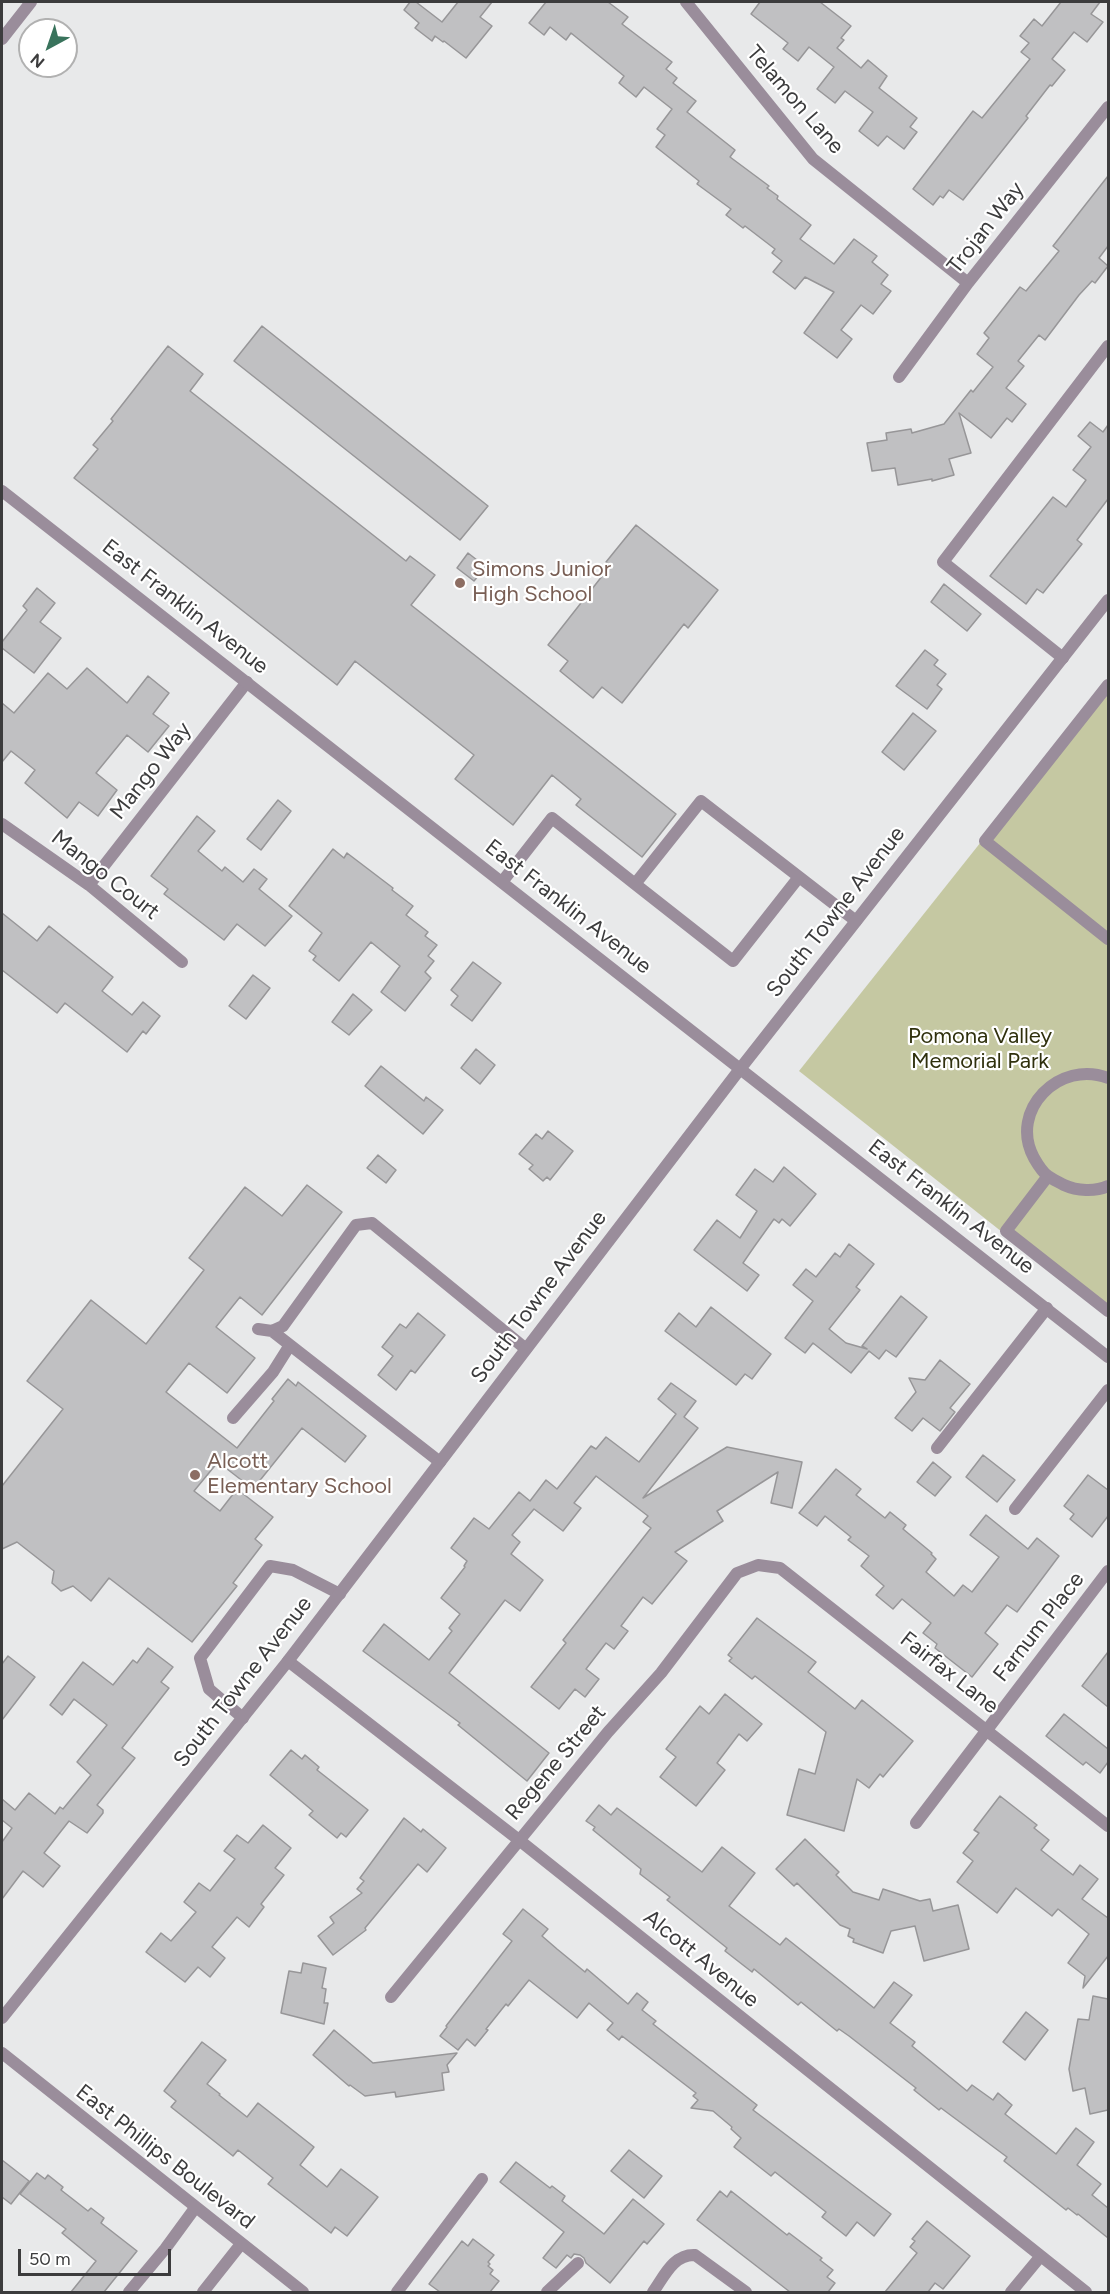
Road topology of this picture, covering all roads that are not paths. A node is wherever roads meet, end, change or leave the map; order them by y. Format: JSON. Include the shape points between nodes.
{"nodes":[{"id":1,"x":31,"y":2,"type":"edge"},
{"id":2,"x":686,"y":2,"type":"edge"},
{"id":3,"x":2,"y":39,"type":"edge"},
{"id":4,"x":1108,"y":107,"type":"edge"},
{"id":5,"x":968,"y":283,"type":"junction"},
{"id":6,"x":1108,"y":346,"type":"edge"},
{"id":7,"x":898,"y":377,"type":"dead end"},
{"id":8,"x":2,"y":490,"type":"edge"},
{"id":9,"x":1108,"y":600,"type":"edge"},
{"id":10,"x":1062,"y":658,"type":"junction"},
{"id":11,"x":247,"y":682,"type":"junction"},
{"id":12,"x":1108,"y":686,"type":"edge"},
{"id":13,"x":2,"y":824,"type":"edge"},
{"id":14,"x":798,"y":877,"type":"junction"},
{"id":15,"x":502,"y":882,"type":"junction"},
{"id":16,"x":635,"y":884,"type":"junction"},
{"id":17,"x":88,"y":885,"type":"junction"},
{"id":18,"x":856,"y":921,"type":"junction"},
{"id":19,"x":1108,"y":939,"type":"edge"},
{"id":20,"x":182,"y":962,"type":"dead end"},
{"id":21,"x":740,"y":1069,"type":"junction"},
{"id":22,"x":1108,"y":1078,"type":"edge"},
{"id":23,"x":1048,"y":1176,"type":"junction"},
{"id":24,"x":1108,"y":1186,"type":"edge"},
{"id":25,"x":1047,"y":1308,"type":"junction"},
{"id":26,"x":1108,"y":1311,"type":"edge"},
{"id":27,"x":258,"y":1329,"type":"dead end"},
{"id":28,"x":272,"y":1331,"type":"junction"},
{"id":29,"x":290,"y":1345,"type":"junction"},
{"id":30,"x":526,"y":1349,"type":"junction"},
{"id":31,"x":1108,"y":1357,"type":"edge"},
{"id":32,"x":1108,"y":1390,"type":"edge"},
{"id":33,"x":233,"y":1418,"type":"dead end"},
{"id":34,"x":937,"y":1448,"type":"dead end"},
{"id":35,"x":440,"y":1462,"type":"junction"},
{"id":36,"x":1015,"y":1509,"type":"dead end"},
{"id":37,"x":758,"y":1565,"type":"joint"},
{"id":38,"x":1108,"y":1571,"type":"edge"},
{"id":39,"x":340,"y":1594,"type":"junction"},
{"id":40,"x":288,"y":1661,"type":"junction"},
{"id":41,"x":243,"y":1718,"type":"junction"},
{"id":42,"x":986,"y":1730,"type":"junction"},
{"id":43,"x":916,"y":1823,"type":"dead end"},
{"id":44,"x":1108,"y":1826,"type":"edge"},
{"id":45,"x":519,"y":1840,"type":"junction"},
{"id":46,"x":391,"y":1997,"type":"dead end"},
{"id":47,"x":2,"y":2018,"type":"edge"},
{"id":48,"x":2,"y":2053,"type":"edge"},
{"id":49,"x":482,"y":2179,"type":"dead end"},
{"id":50,"x":195,"y":2208,"type":"junction"},
{"id":51,"x":241,"y":2244,"type":"junction"},
{"id":52,"x":1040,"y":2257,"type":"junction"},
{"id":53,"x":578,"y":2262,"type":"dead end"},
{"id":54,"x":129,"y":2292,"type":"edge"},
{"id":55,"x":203,"y":2292,"type":"edge"},
{"id":56,"x":303,"y":2292,"type":"edge"},
{"id":57,"x":397,"y":2292,"type":"edge"},
{"id":58,"x":547,"y":2292,"type":"edge"},
{"id":59,"x":653,"y":2292,"type":"edge"},
{"id":60,"x":746,"y":2292,"type":"edge"},
{"id":61,"x":1011,"y":2292,"type":"edge"},
{"id":62,"x":1086,"y":2292,"type":"edge"}],
"edges":[{"from":1,"to":3,"type":"street"},
{"from":2,"to":5,"type":"street","name":"Telamon Lane","via":[[813,159]]},
{"from":4,"to":5,"type":"street","name":"Trojan Way"},
{"from":5,"to":7,"type":"street","name":"Trojan Way"},
{"from":6,"to":10,"type":"street","via":[[943,562]]},
{"from":8,"to":11,"type":"street","name":"East Franklin Avenue"},
{"from":9,"to":10,"type":"street","name":"South Towne Avenue"},
{"from":10,"to":18,"type":"street","name":"South Towne Avenue"},
{"from":11,"to":15,"type":"street","name":"East Franklin Avenue"},
{"from":11,"to":17,"type":"street","name":"Mango Way"},
{"from":12,"to":19,"type":"street","via":[[985,841]]},
{"from":13,"to":17,"type":"street","name":"Mango Court"},
{"from":14,"to":16,"type":"street","via":[[701,801]]},
{"from":14,"to":16,"type":"street","via":[[733,961]]},
{"from":14,"to":18,"type":"street"},
{"from":15,"to":16,"type":"street","via":[[552,818]]},
{"from":15,"to":21,"type":"street","name":"East Franklin Avenue"},
{"from":17,"to":20,"type":"street","name":"Mango Court"},
{"from":18,"to":21,"type":"street","name":"South Towne Avenue"},
{"from":21,"to":25,"type":"street","name":"East Franklin Avenue"},
{"from":21,"to":30,"type":"street","name":"South Towne Avenue"},
{"from":22,"to":23,"type":"street","via":[[1096,1073],[1068,1076],[1048,1086],[1033,1106],[1028,1130],[1031,1151]]},
{"from":23,"to":24,"type":"street","via":[[1073,1189],[1101,1190]]},
{"from":23,"to":26,"type":"street","via":[[1006,1231]]},
{"from":25,"to":31,"type":"street","name":"East Franklin Avenue"},
{"from":25,"to":34,"type":"street"},
{"from":27,"to":28,"type":"street"},
{"from":28,"to":29,"type":"street"},
{"from":28,"to":30,"type":"street","via":[[283,1326],[356,1225],[372,1223]]},
{"from":29,"to":33,"type":"street","via":[[273,1372]]},
{"from":29,"to":35,"type":"street"},
{"from":30,"to":35,"type":"street","name":"South Towne Avenue"},
{"from":32,"to":36,"type":"street"},
{"from":35,"to":39,"type":"street","name":"South Towne Avenue"},
{"from":37,"to":42,"type":"street","name":"Fairfax Lane","via":[[780,1568]]},
{"from":37,"to":45,"type":"street","name":"Regene Street","via":[[737,1573],[661,1673]]},
{"from":38,"to":42,"type":"street","name":"Farnum Place"},
{"from":39,"to":40,"type":"street","name":"South Towne Avenue"},
{"from":39,"to":41,"type":"street","via":[[293,1570],[270,1566],[241,1602],[200,1658],[209,1689]]},
{"from":40,"to":41,"type":"street","name":"South Towne Avenue"},
{"from":40,"to":45,"type":"street","name":"Alcott Avenue"},
{"from":41,"to":47,"type":"street","name":"South Towne Avenue"},
{"from":42,"to":43,"type":"street","name":"Farnum Place"},
{"from":42,"to":44,"type":"street","name":"Fairfax Lane"},
{"from":45,"to":46,"type":"street","name":"Regene Street"},
{"from":45,"to":52,"type":"street","name":"Alcott Avenue"},
{"from":48,"to":50,"type":"street","name":"East Phillips Boulevard"},
{"from":49,"to":57,"type":"street"},
{"from":50,"to":51,"type":"street","name":"East Phillips Boulevard"},
{"from":50,"to":54,"type":"street"},
{"from":51,"to":55,"type":"street"},
{"from":51,"to":56,"type":"street","name":"East Phillips Boulevard"},
{"from":52,"to":61,"type":"street"},
{"from":52,"to":62,"type":"street","name":"Alcott Avenue"},
{"from":53,"to":58,"type":"street"},
{"from":59,"to":60,"type":"street","via":[[675,2260],[687,2255],[695,2255]]}]}
